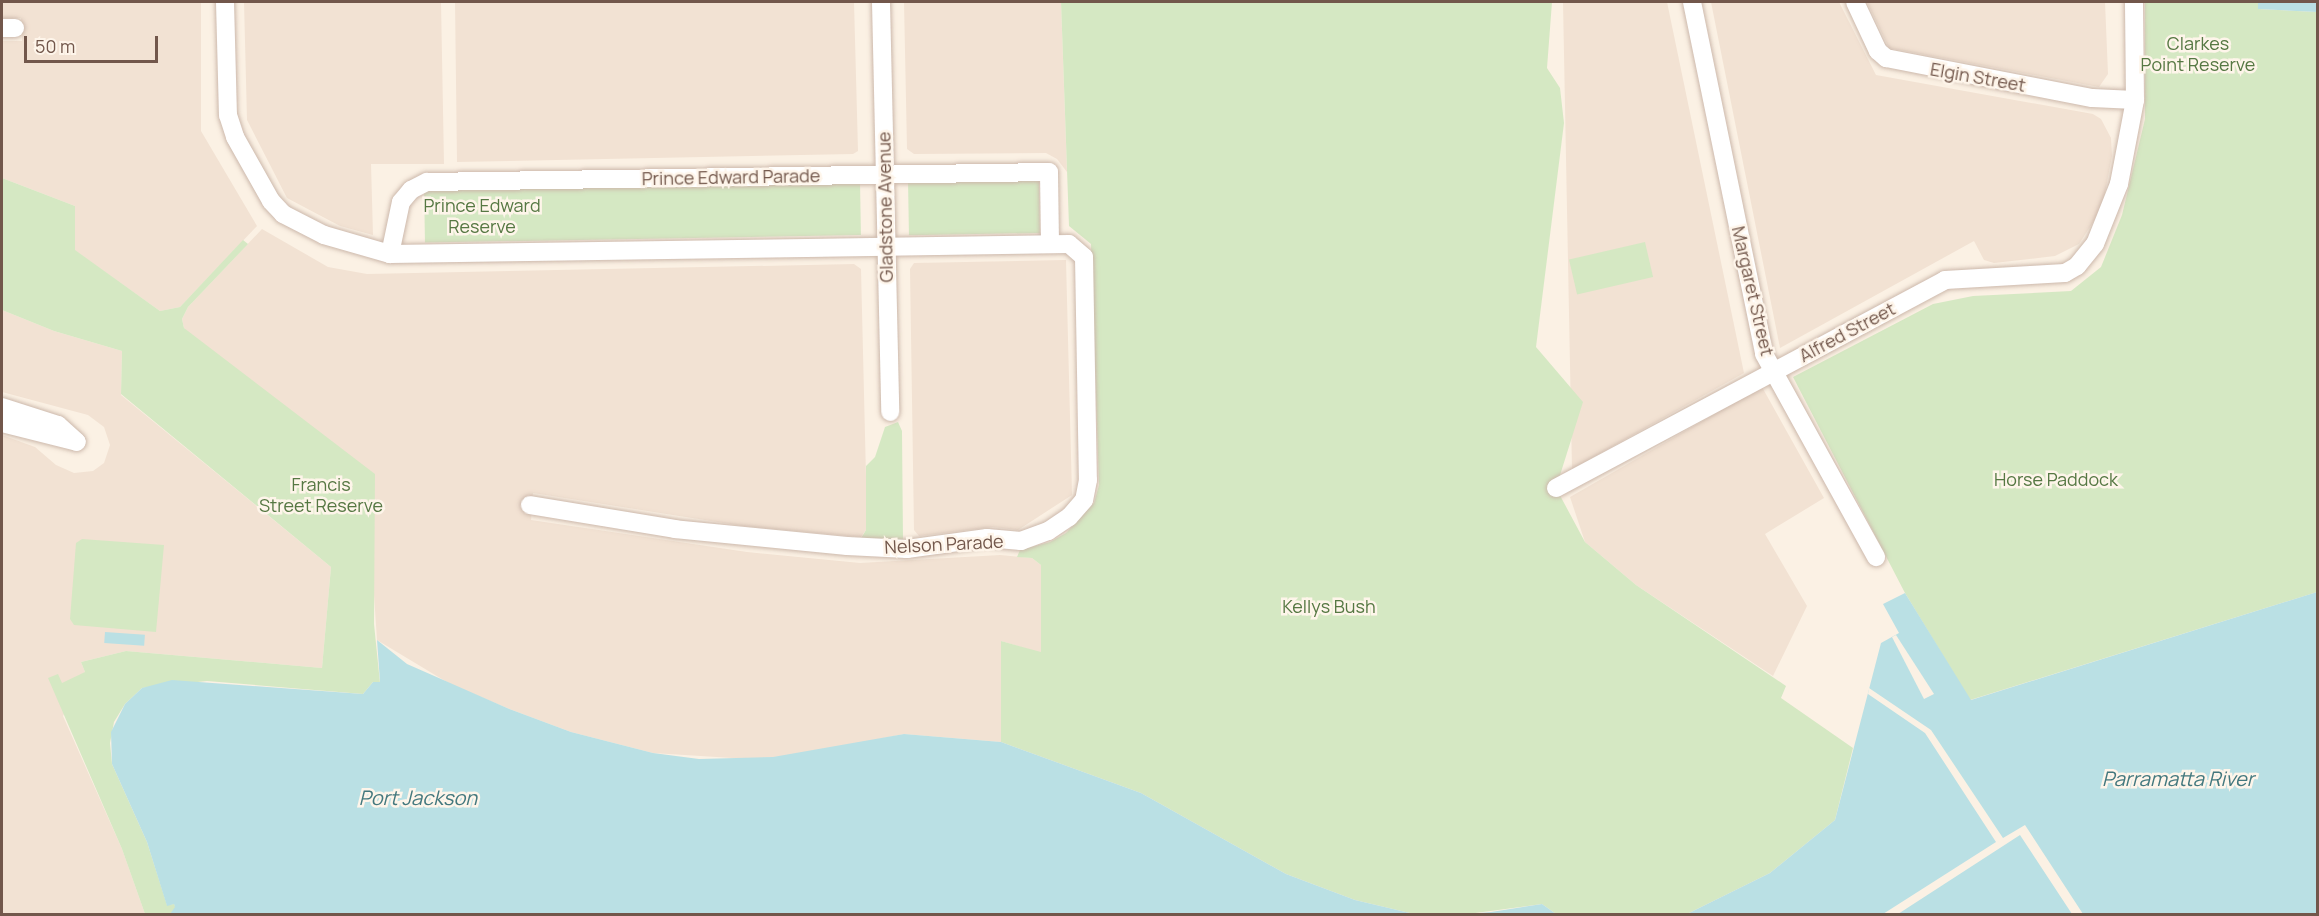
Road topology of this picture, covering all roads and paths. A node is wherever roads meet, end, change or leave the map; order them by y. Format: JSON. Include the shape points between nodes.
{"nodes":[{"id":1,"x":225,"y":2,"type":"edge"},
{"id":2,"x":881,"y":2,"type":"edge"},
{"id":3,"x":1692,"y":2,"type":"edge"},
{"id":4,"x":1855,"y":2,"type":"edge"},
{"id":5,"x":2134,"y":2,"type":"edge"},
{"id":6,"x":2135,"y":100,"type":"junction"},
{"id":7,"x":885,"y":175,"type":"junction"},
{"id":8,"x":1050,"y":244,"type":"junction"},
{"id":9,"x":886,"y":247,"type":"junction"},
{"id":10,"x":390,"y":254,"type":"junction"},
{"id":11,"x":1774,"y":372,"type":"junction"},
{"id":12,"x":2,"y":407,"type":"edge"},
{"id":13,"x":890,"y":412,"type":"dead end"},
{"id":14,"x":2,"y":423,"type":"edge"},
{"id":15,"x":1556,"y":488,"type":"dead end"},
{"id":16,"x":530,"y":505,"type":"dead end"},
{"id":17,"x":1876,"y":557,"type":"dead end"}],
"edges":[{"from":1,"to":10,"type":"street","via":[[228,115],[235,137],[271,201],[283,214],[324,235]]},
{"from":2,"to":7,"type":"street","name":"Gladstone Avenue"},
{"from":3,"to":11,"type":"street","name":"Margaret Street","via":[[1760,339]]},
{"from":4,"to":6,"type":"street","name":"Elgin Street","via":[[1878,51],[1886,58],[2092,98]]},
{"from":5,"to":6,"type":"street"},
{"from":6,"to":11,"type":"street","name":"Alfred Street","via":[[2119,184],[2108,217],[2087,257],[2065,273],[1945,280]]},
{"from":7,"to":8,"type":"street","name":"Prince Edward Parade","via":[[1049,172]]},
{"from":7,"to":9,"type":"street","name":"Gladstone Avenue"},
{"from":7,"to":10,"type":"street","name":"Prince Edward Parade","via":[[427,182],[411,190],[401,202]]},
{"from":8,"to":9,"type":"street"},
{"from":8,"to":16,"type":"street","name":"Nelson Parade","via":[[1069,244],[1084,257],[1088,480],[1084,500],[1069,517],[1048,531],[1021,541],[987,538],[907,549],[847,546],[675,529]]},
{"from":9,"to":10,"type":"street"},
{"from":9,"to":13,"type":"street","name":"Gladstone Avenue"},
{"from":11,"to":15,"type":"street","name":"Alfred Street"},
{"from":11,"to":17,"type":"street","name":"Margaret Street"},
{"from":12,"to":14,"type":"street","via":[[58,425],[77,442]]}]}
